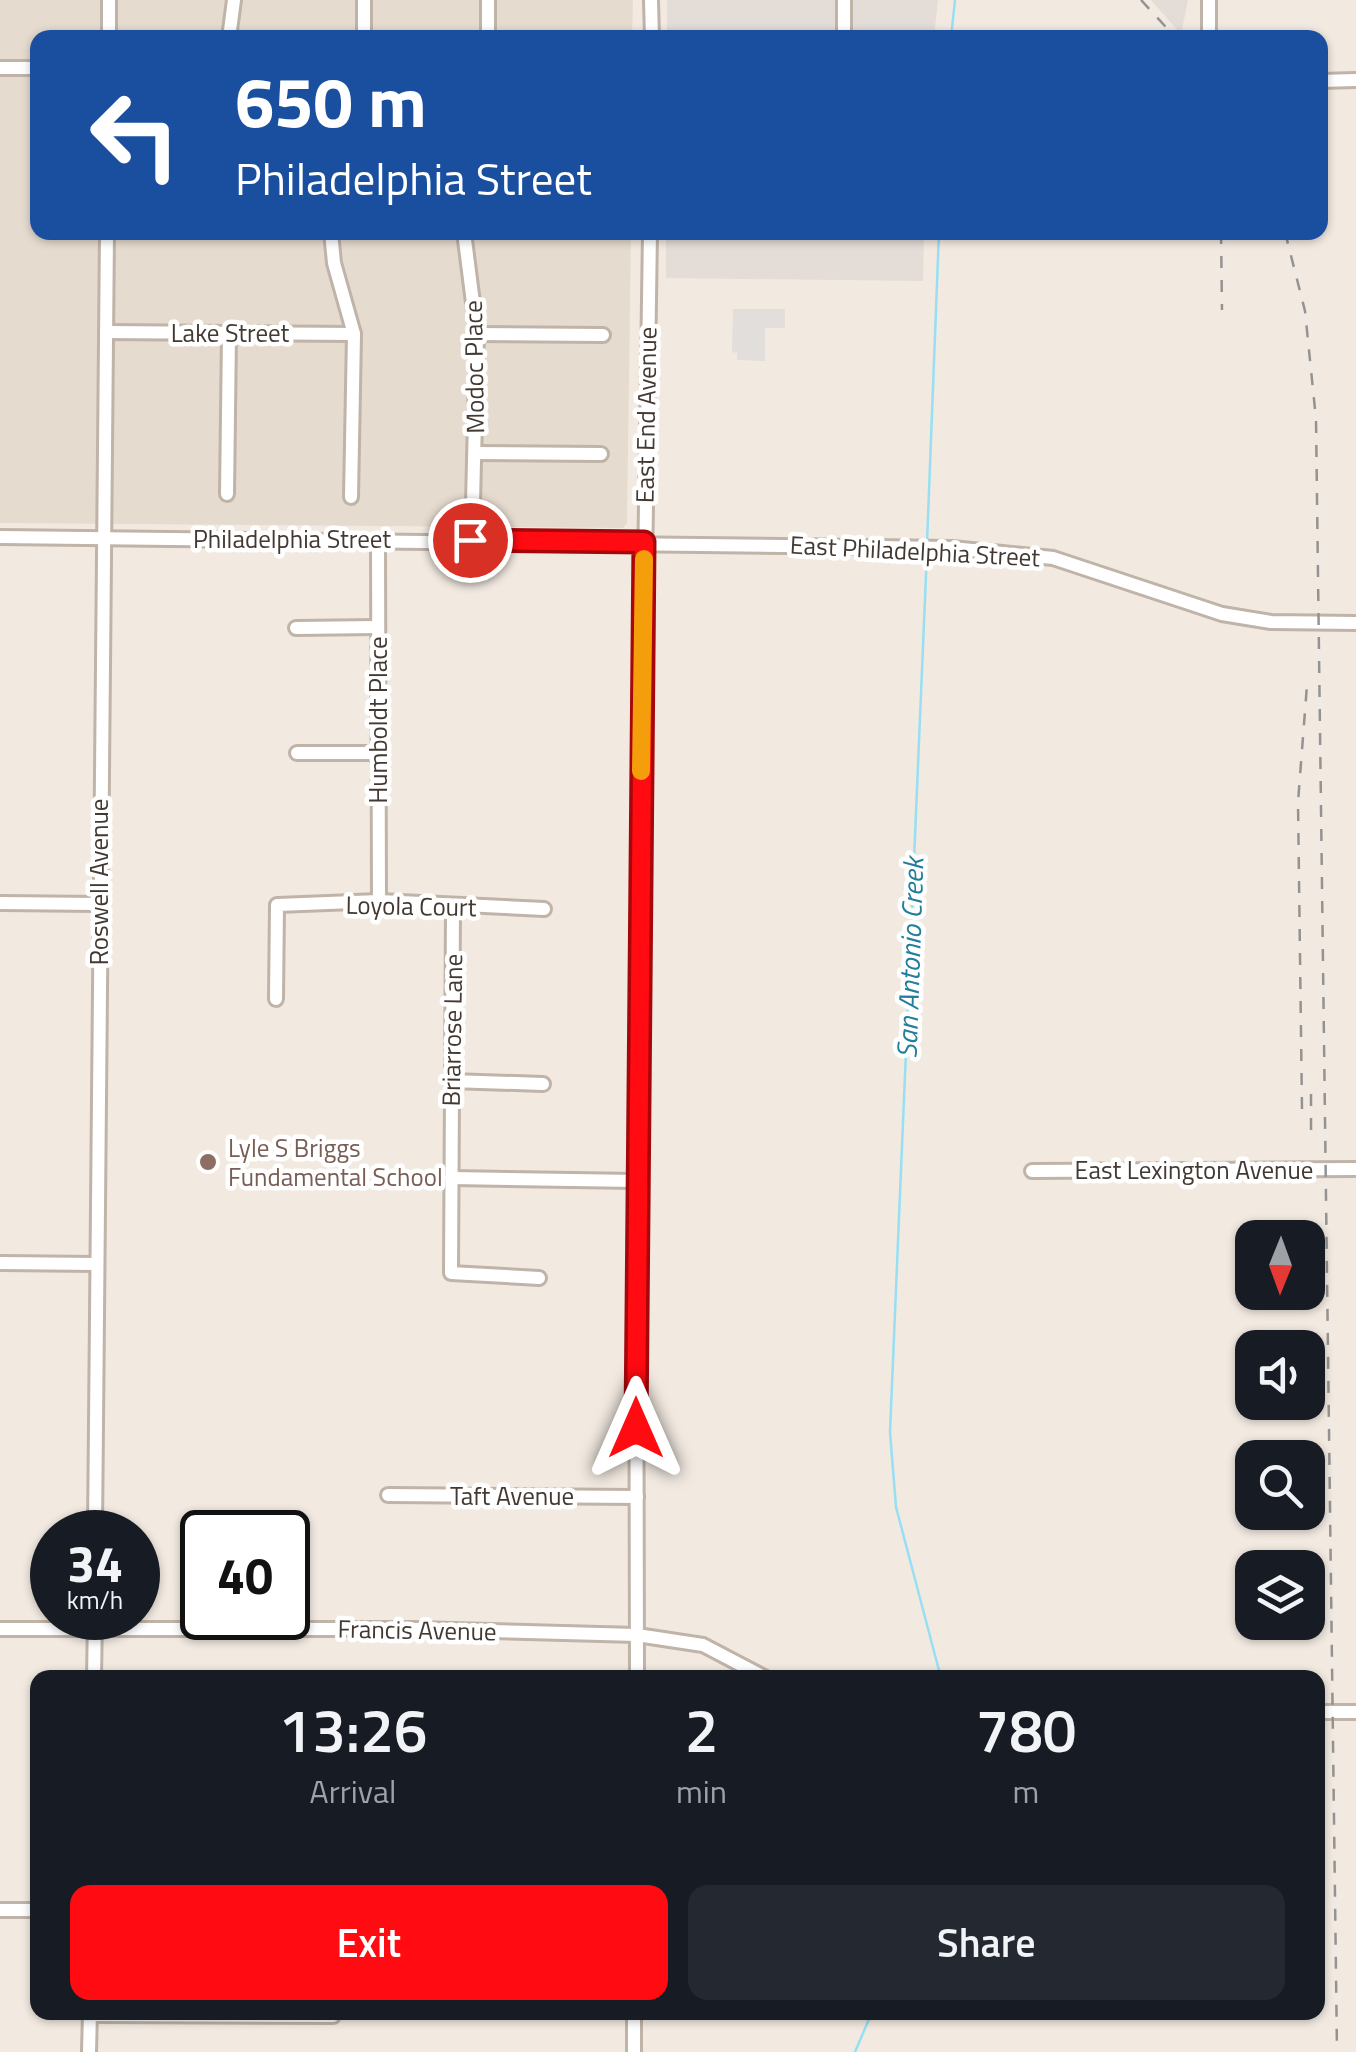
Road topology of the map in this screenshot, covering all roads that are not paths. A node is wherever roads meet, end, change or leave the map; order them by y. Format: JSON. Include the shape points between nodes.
{"nodes":[{"id":1,"x":109,"y":0,"type":"edge"},
{"id":2,"x":234,"y":0,"type":"edge"},
{"id":3,"x":364,"y":0,"type":"edge"},
{"id":4,"x":488,"y":0,"type":"edge"},
{"id":5,"x":652,"y":0,"type":"edge"},
{"id":6,"x":844,"y":0,"type":"edge"},
{"id":7,"x":1209,"y":0,"type":"edge"},
{"id":8,"x":109,"y":30,"type":"edge"},
{"id":9,"x":229,"y":30,"type":"edge"},
{"id":10,"x":364,"y":30,"type":"edge"},
{"id":11,"x":488,"y":30,"type":"edge"},
{"id":12,"x":652,"y":30,"type":"edge"},
{"id":13,"x":844,"y":30,"type":"edge"},
{"id":14,"x":1208,"y":30,"type":"edge"},
{"id":15,"x":0,"y":68,"type":"edge"},
{"id":16,"x":30,"y":68,"type":"edge"},
{"id":17,"x":1356,"y":80,"type":"edge"},
{"id":18,"x":1328,"y":81,"type":"edge"},
{"id":19,"x":107,"y":240,"type":"edge"},
{"id":20,"x":332,"y":240,"type":"edge"},
{"id":21,"x":465,"y":240,"type":"edge"},
{"id":22,"x":650,"y":240,"type":"edge"},
{"id":23,"x":106,"y":332,"type":"junction"},
{"id":24,"x":229,"y":333,"type":"junction"},
{"id":25,"x":354,"y":334,"type":"junction"},
{"id":26,"x":477,"y":334,"type":"junction"},
{"id":27,"x":603,"y":335,"type":"dead end"},
{"id":28,"x":474,"y":453,"type":"junction"},
{"id":29,"x":601,"y":454,"type":"dead end"},
{"id":30,"x":227,"y":494,"type":"dead end"},
{"id":31,"x":351,"y":498,"type":"dead end"},
{"id":32,"x":474,"y":503,"type":"dead end"},
{"id":33,"x":0,"y":537,"type":"edge"},
{"id":34,"x":102,"y":539,"type":"junction"},
{"id":35,"x":378,"y":540,"type":"junction"},
{"id":36,"x":644,"y":542,"type":"junction"},
{"id":37,"x":1356,"y":623,"type":"edge"},
{"id":38,"x":296,"y":628,"type":"dead end"},
{"id":39,"x":378,"y":628,"type":"junction"},
{"id":40,"x":296,"y":753,"type":"dead end"},
{"id":41,"x":377,"y":753,"type":"junction"},
{"id":42,"x":379,"y":902,"type":"junction"},
{"id":43,"x":0,"y":903,"type":"edge"},
{"id":44,"x":99,"y":904,"type":"junction"},
{"id":45,"x":454,"y":907,"type":"junction"},
{"id":46,"x":544,"y":909,"type":"dead end"},
{"id":47,"x":276,"y":1000,"type":"dead end"},
{"id":48,"x":451,"y":1081,"type":"junction"},
{"id":49,"x":543,"y":1084,"type":"dead end"},
{"id":50,"x":1356,"y":1169,"type":"edge"},
{"id":51,"x":1032,"y":1171,"type":"dead end"},
{"id":52,"x":451,"y":1178,"type":"junction"},
{"id":53,"x":636,"y":1182,"type":"junction"},
{"id":54,"x":0,"y":1263,"type":"edge"},
{"id":55,"x":97,"y":1264,"type":"junction"},
{"id":56,"x":539,"y":1278,"type":"dead end"},
{"id":57,"x":388,"y":1495,"type":"dead end"},
{"id":58,"x":637,"y":1497,"type":"junction"},
{"id":59,"x":95,"y":1510,"type":"edge"},
{"id":60,"x":160,"y":1624,"type":"edge"},
{"id":61,"x":30,"y":1627,"type":"edge"},
{"id":62,"x":0,"y":1629,"type":"edge"},
{"id":63,"x":637,"y":1635,"type":"junction"},
{"id":64,"x":95,"y":1640,"type":"edge"},
{"id":65,"x":94,"y":1670,"type":"edge"},
{"id":66,"x":637,"y":1670,"type":"edge"},
{"id":67,"x":751,"y":1670,"type":"edge"},
{"id":68,"x":1325,"y":1712,"type":"edge"},
{"id":69,"x":1356,"y":1712,"type":"edge"},
{"id":70,"x":0,"y":1910,"type":"edge"},
{"id":71,"x":30,"y":1910,"type":"edge"},
{"id":72,"x":90,"y":2020,"type":"edge"},
{"id":73,"x":634,"y":2020,"type":"edge"},
{"id":74,"x":89,"y":2052,"type":"edge"},
{"id":75,"x":634,"y":2052,"type":"edge"}],
"edges":[{"from":1,"to":8,"type":"street"},
{"from":2,"to":9,"type":"street"},
{"from":3,"to":10,"type":"street"},
{"from":4,"to":11,"type":"street"},
{"from":5,"to":12,"type":"street"},
{"from":6,"to":13,"type":"street"},
{"from":7,"to":14,"type":"street"},
{"from":15,"to":16,"type":"street"},
{"from":17,"to":18,"type":"street"},
{"from":19,"to":23,"type":"street","name":"Roswell Avenue"},
{"from":20,"to":25,"type":"street"},
{"from":21,"to":26,"type":"street","name":"Modoc Place"},
{"from":22,"to":36,"type":"street","name":"East End Avenue"},
{"from":23,"to":24,"type":"street","name":"Lake Street"},
{"from":23,"to":34,"type":"street","name":"Roswell Avenue"},
{"from":24,"to":25,"type":"street","name":"Lake Street"},
{"from":24,"to":30,"type":"street"},
{"from":25,"to":31,"type":"street"},
{"from":26,"to":27,"type":"street"},
{"from":26,"to":28,"type":"street","name":"Modoc Place"},
{"from":28,"to":29,"type":"street"},
{"from":28,"to":32,"type":"street","name":"Modoc Place"},
{"from":33,"to":34,"type":"street","name":"Philadelphia Street"},
{"from":34,"to":35,"type":"street","name":"Philadelphia Street"},
{"from":34,"to":44,"type":"street","name":"Roswell Avenue"},
{"from":35,"to":36,"type":"street","name":"Philadelphia Street"},
{"from":35,"to":39,"type":"street","name":"Humboldt Place"},
{"from":36,"to":37,"type":"street","name":"East Philadelphia Street","via":[[1009,552],[1098,569],[1222,614]]},
{"from":36,"to":53,"type":"street","name":"East End Avenue"},
{"from":38,"to":39,"type":"street"},
{"from":39,"to":41,"type":"street","name":"Humboldt Place"},
{"from":40,"to":41,"type":"street"},
{"from":41,"to":42,"type":"street","name":"Humboldt Place"},
{"from":42,"to":45,"type":"street","name":"Loyola Court"},
{"from":42,"to":47,"type":"street","name":"Loyola Court","via":[[277,905]]},
{"from":43,"to":44,"type":"street"},
{"from":44,"to":55,"type":"street","name":"Roswell Avenue"},
{"from":45,"to":46,"type":"street","name":"Loyola Court"},
{"from":45,"to":48,"type":"street","name":"Briarrose Lane"},
{"from":48,"to":49,"type":"street"},
{"from":48,"to":52,"type":"street","name":"Briarrose Lane"},
{"from":50,"to":51,"type":"street","name":"East Lexington Avenue"},
{"from":52,"to":53,"type":"street"},
{"from":52,"to":56,"type":"street","name":"Briarrose Lane","via":[[452,1273]]},
{"from":53,"to":58,"type":"street","name":"East End Avenue"},
{"from":54,"to":55,"type":"street"},
{"from":55,"to":59,"type":"street","name":"Roswell Avenue"},
{"from":57,"to":58,"type":"street","name":"Taft Avenue"},
{"from":58,"to":63,"type":"street","name":"East End Avenue"},
{"from":60,"to":63,"type":"street","name":"Francis Avenue"},
{"from":61,"to":62,"type":"street","name":"Francis Avenue"},
{"from":63,"to":66,"type":"street","name":"East End Avenue"},
{"from":63,"to":67,"type":"street","name":"Francis Avenue","via":[[703,1645]]},
{"from":64,"to":65,"type":"street"},
{"from":68,"to":69,"type":"street"},
{"from":70,"to":71,"type":"street"},
{"from":72,"to":74,"type":"street"},
{"from":73,"to":75,"type":"street"}]}
